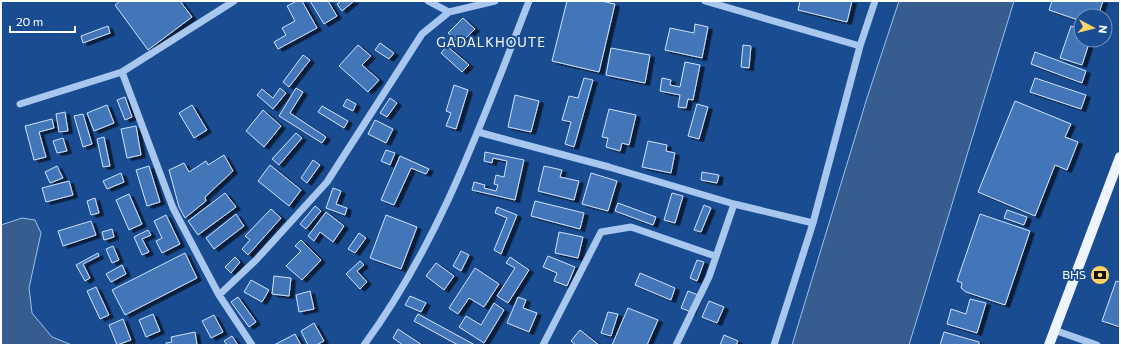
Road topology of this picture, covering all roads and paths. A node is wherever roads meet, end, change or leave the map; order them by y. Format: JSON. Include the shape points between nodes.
{"nodes":[{"id":1,"x":234,"y":1,"type":"edge"},
{"id":2,"x":428,"y":1,"type":"edge"},
{"id":3,"x":495,"y":1,"type":"edge"},
{"id":4,"x":528,"y":1,"type":"edge"},
{"id":5,"x":705,"y":1,"type":"edge"},
{"id":6,"x":875,"y":1,"type":"edge"},
{"id":7,"x":716,"y":2,"type":"edge"},
{"id":8,"x":448,"y":12,"type":"junction"},
{"id":9,"x":860,"y":46,"type":"junction"},
{"id":10,"x":122,"y":72,"type":"junction"},
{"id":11,"x":20,"y":104,"type":"dead end"},
{"id":12,"x":478,"y":132,"type":"junction"},
{"id":13,"x":1120,"y":157,"type":"edge"},
{"id":14,"x":734,"y":204,"type":"junction"},
{"id":15,"x":813,"y":223,"type":"junction"},
{"id":16,"x":715,"y":256,"type":"junction"},
{"id":17,"x":219,"y":295,"type":"junction"},
{"id":18,"x":1054,"y":330,"type":"junction"},
{"id":19,"x":252,"y":345,"type":"edge"},
{"id":20,"x":364,"y":345,"type":"edge"},
{"id":21,"x":543,"y":345,"type":"edge"},
{"id":22,"x":676,"y":345,"type":"edge"},
{"id":23,"x":774,"y":345,"type":"edge"},
{"id":24,"x":1049,"y":345,"type":"edge"},
{"id":25,"x":1097,"y":345,"type":"edge"}],
"edges":[{"from":1,"to":10,"type":"street"},
{"from":2,"to":8,"type":"street"},
{"from":3,"to":8,"type":"street"},
{"from":4,"to":12,"type":"street"},
{"from":5,"to":7,"type":"street"},
{"from":6,"to":9,"type":"street"},
{"from":7,"to":9,"type":"street"},
{"from":8,"to":17,"type":"street","via":[[422,34],[327,182],[257,259]]},
{"from":9,"to":15,"type":"street"},
{"from":10,"to":11,"type":"street"},
{"from":10,"to":17,"type":"street","via":[[173,208]]},
{"from":12,"to":14,"type":"street"},
{"from":12,"to":20,"type":"street","via":[[428,244]]},
{"from":13,"to":18,"type":"main road"},
{"from":14,"to":15,"type":"street"},
{"from":14,"to":16,"type":"street"},
{"from":15,"to":23,"type":"street"},
{"from":16,"to":21,"type":"street","via":[[631,227],[601,232]]},
{"from":16,"to":22,"type":"street","via":[[709,277]]},
{"from":17,"to":19,"type":"street"},
{"from":18,"to":24,"type":"main road"},
{"from":18,"to":25,"type":"street"}]}
